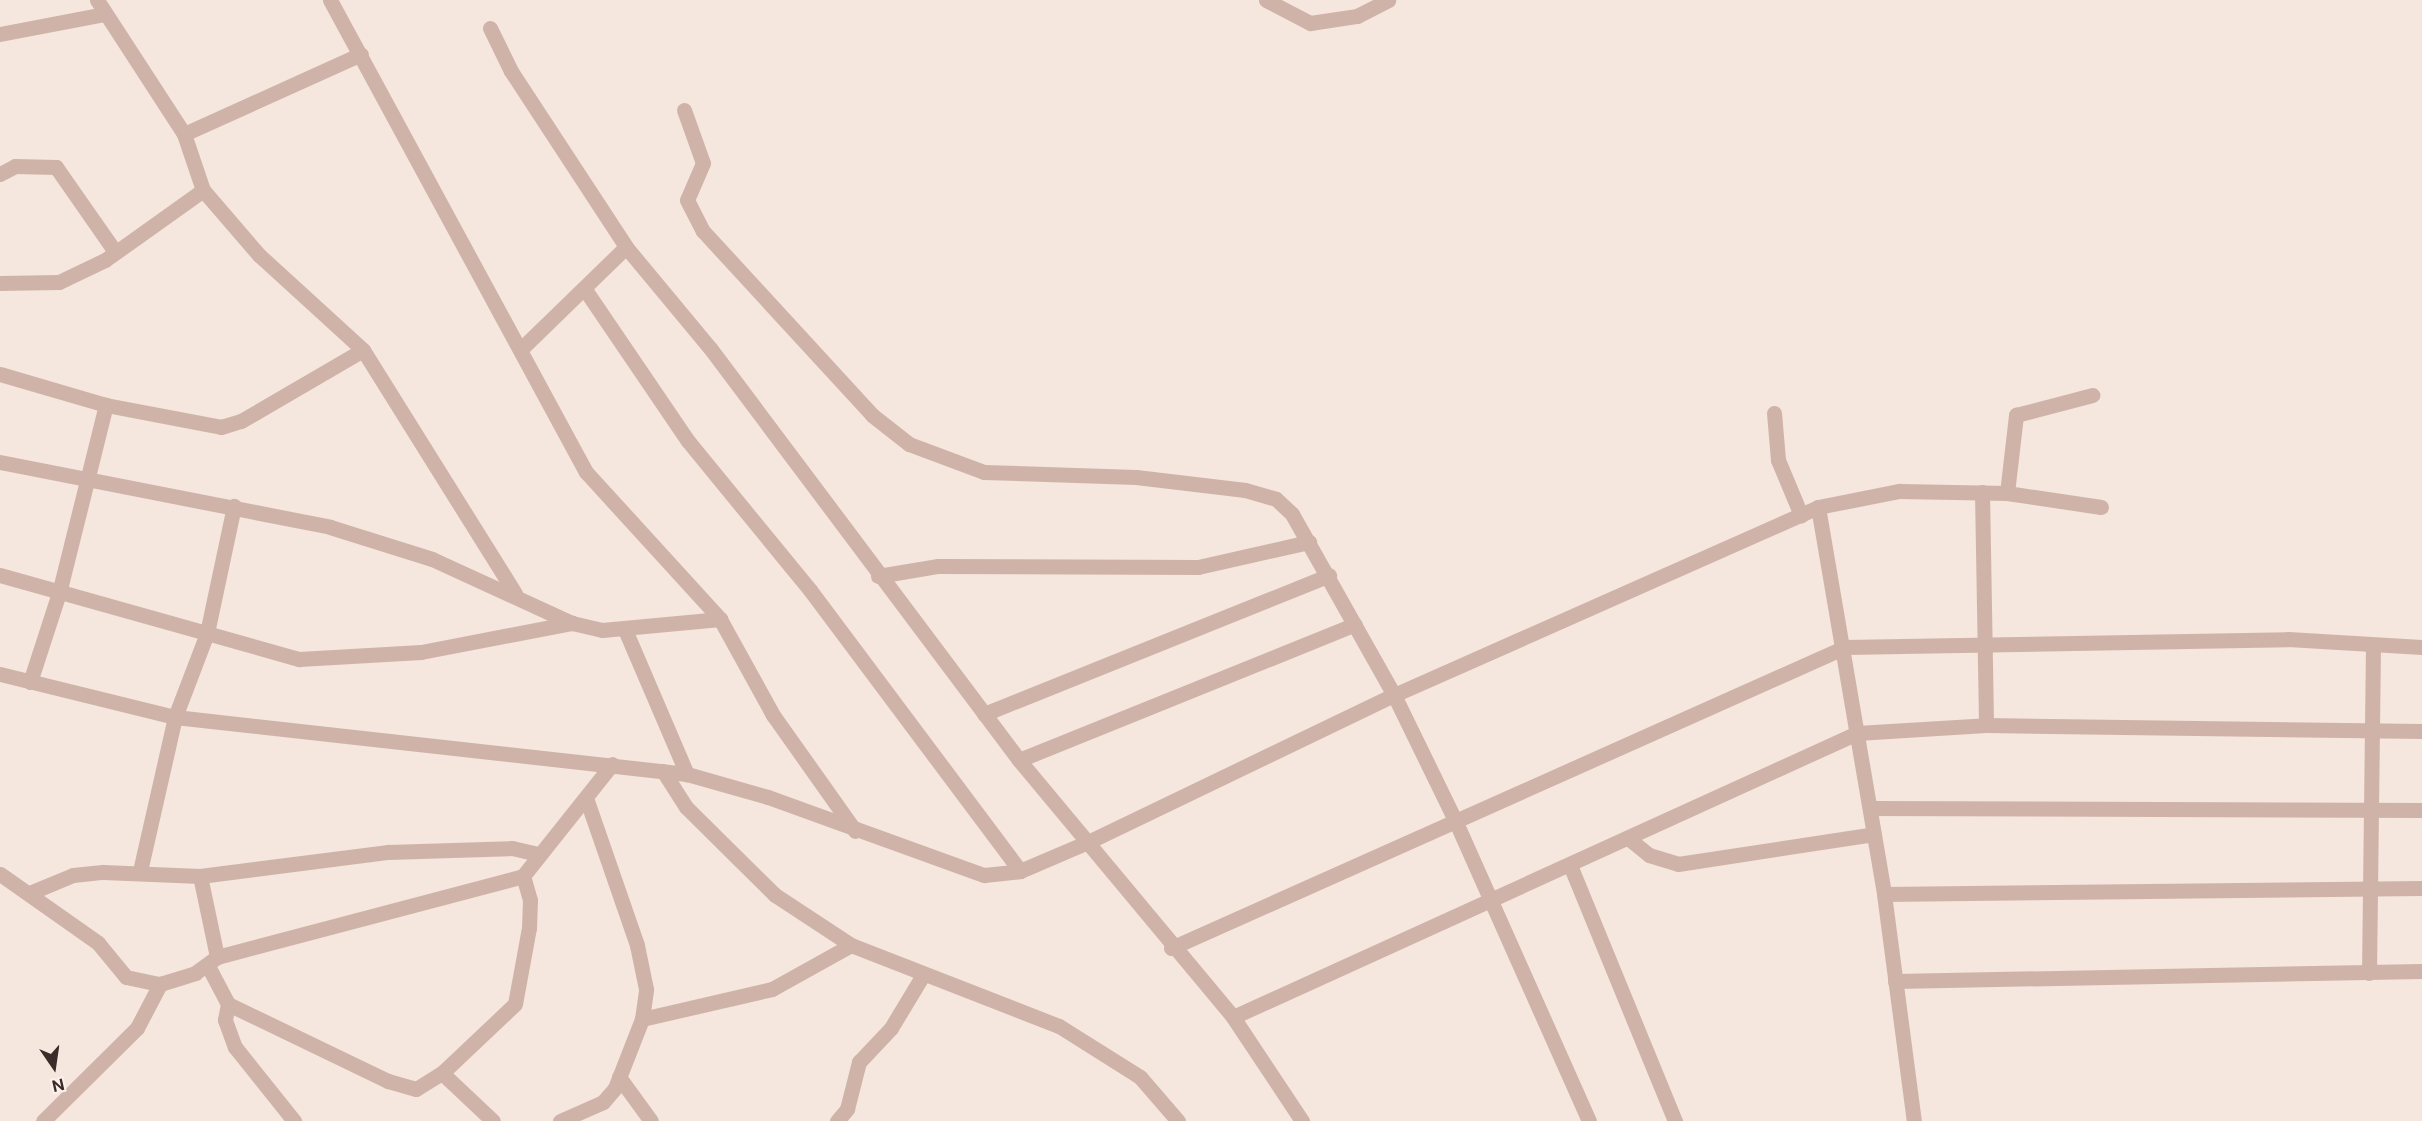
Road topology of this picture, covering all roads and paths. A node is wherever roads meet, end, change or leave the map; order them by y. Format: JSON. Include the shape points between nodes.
{"nodes":[{"id":1,"x":97,"y":0,"type":"edge"},
{"id":2,"x":330,"y":0,"type":"edge"},
{"id":3,"x":1266,"y":0,"type":"edge"},
{"id":4,"x":1388,"y":0,"type":"edge"},
{"id":5,"x":105,"y":14,"type":"junction"},
{"id":6,"x":490,"y":28,"type":"dead end"},
{"id":7,"x":0,"y":34,"type":"edge"},
{"id":8,"x":361,"y":54,"type":"junction"},
{"id":9,"x":684,"y":110,"type":"dead end"},
{"id":10,"x":184,"y":134,"type":"junction"},
{"id":11,"x":0,"y":174,"type":"edge"},
{"id":12,"x":203,"y":190,"type":"junction"},
{"id":13,"x":626,"y":247,"type":"junction"},
{"id":14,"x":114,"y":250,"type":"junction"},
{"id":15,"x":0,"y":283,"type":"edge"},
{"id":16,"x":586,"y":291,"type":"junction"},
{"id":17,"x":521,"y":349,"type":"junction"},
{"id":18,"x":363,"y":350,"type":"junction"},
{"id":19,"x":0,"y":374,"type":"edge"},
{"id":20,"x":2092,"y":394,"type":"dead end"},
{"id":21,"x":106,"y":405,"type":"junction"},
{"id":22,"x":1774,"y":413,"type":"dead end"},
{"id":23,"x":0,"y":462,"type":"edge"},
{"id":24,"x":89,"y":481,"type":"junction"},
{"id":25,"x":1982,"y":492,"type":"junction"},
{"id":26,"x":2007,"y":493,"type":"junction"},
{"id":27,"x":234,"y":506,"type":"junction"},
{"id":28,"x":1818,"y":507,"type":"junction"},
{"id":29,"x":2101,"y":507,"type":"dead end"},
{"id":30,"x":1801,"y":515,"type":"junction"},
{"id":31,"x":1309,"y":542,"type":"junction"},
{"id":32,"x":0,"y":575,"type":"edge"},
{"id":33,"x":1329,"y":575,"type":"junction"},
{"id":34,"x":878,"y":576,"type":"junction"},
{"id":35,"x":59,"y":593,"type":"junction"},
{"id":36,"x":515,"y":593,"type":"junction"},
{"id":37,"x":720,"y":620,"type":"junction"},
{"id":38,"x":572,"y":623,"type":"junction"},
{"id":39,"x":1355,"y":624,"type":"junction"},
{"id":40,"x":626,"y":632,"type":"junction"},
{"id":41,"x":207,"y":633,"type":"junction"},
{"id":42,"x":1986,"y":642,"type":"junction"},
{"id":43,"x":2373,"y":645,"type":"junction"},
{"id":44,"x":1845,"y":647,"type":"junction"},
{"id":45,"x":2422,"y":647,"type":"edge"},
{"id":46,"x":0,"y":674,"type":"edge"},
{"id":47,"x":30,"y":682,"type":"junction"},
{"id":48,"x":1394,"y":696,"type":"junction"},
{"id":49,"x":984,"y":714,"type":"junction"},
{"id":50,"x":175,"y":717,"type":"junction"},
{"id":51,"x":1986,"y":725,"type":"junction"},
{"id":52,"x":2370,"y":731,"type":"junction"},
{"id":53,"x":2422,"y":731,"type":"edge"},
{"id":54,"x":1857,"y":733,"type":"junction"},
{"id":55,"x":1019,"y":760,"type":"junction"},
{"id":56,"x":612,"y":764,"type":"junction"},
{"id":57,"x":663,"y":771,"type":"junction"},
{"id":58,"x":687,"y":774,"type":"junction"},
{"id":59,"x":587,"y":801,"type":"junction"},
{"id":60,"x":1870,"y":808,"type":"junction"},
{"id":61,"x":2422,"y":810,"type":"edge"},
{"id":62,"x":2369,"y":812,"type":"junction"},
{"id":63,"x":1455,"y":820,"type":"junction"},
{"id":64,"x":855,"y":831,"type":"junction"},
{"id":65,"x":1874,"y":834,"type":"junction"},
{"id":66,"x":1628,"y":838,"type":"junction"},
{"id":67,"x":1088,"y":842,"type":"junction"},
{"id":68,"x":538,"y":854,"type":"junction"},
{"id":69,"x":1570,"y":865,"type":"junction"},
{"id":70,"x":140,"y":871,"type":"junction"},
{"id":71,"x":1020,"y":871,"type":"junction"},
{"id":72,"x":0,"y":873,"type":"edge"},
{"id":73,"x":200,"y":876,"type":"junction"},
{"id":74,"x":523,"y":876,"type":"junction"},
{"id":75,"x":2422,"y":888,"type":"edge"},
{"id":76,"x":2370,"y":890,"type":"junction"},
{"id":77,"x":32,"y":892,"type":"junction"},
{"id":78,"x":1884,"y":894,"type":"junction"},
{"id":79,"x":1491,"y":899,"type":"junction"},
{"id":80,"x":851,"y":945,"type":"junction"},
{"id":81,"x":1171,"y":948,"type":"junction"},
{"id":82,"x":212,"y":962,"type":"junction"},
{"id":83,"x":2422,"y":971,"type":"edge"},
{"id":84,"x":2369,"y":973,"type":"junction"},
{"id":85,"x":923,"y":975,"type":"junction"},
{"id":86,"x":1895,"y":981,"type":"junction"},
{"id":87,"x":160,"y":984,"type":"junction"},
{"id":88,"x":228,"y":1004,"type":"junction"},
{"id":89,"x":1233,"y":1017,"type":"junction"},
{"id":90,"x":642,"y":1019,"type":"junction"},
{"id":91,"x":442,"y":1073,"type":"junction"},
{"id":92,"x":619,"y":1077,"type":"junction"},
{"id":93,"x":43,"y":1121,"type":"edge"},
{"id":94,"x":294,"y":1121,"type":"edge"},
{"id":95,"x":494,"y":1121,"type":"edge"},
{"id":96,"x":560,"y":1121,"type":"edge"},
{"id":97,"x":651,"y":1121,"type":"edge"},
{"id":98,"x":837,"y":1121,"type":"edge"},
{"id":99,"x":1178,"y":1121,"type":"edge"},
{"id":100,"x":1302,"y":1121,"type":"edge"},
{"id":101,"x":1589,"y":1121,"type":"edge"},
{"id":102,"x":1675,"y":1121,"type":"edge"},
{"id":103,"x":1914,"y":1121,"type":"edge"}],
"edges":[{"from":1,"to":5,"type":"street"},
{"from":2,"to":8,"type":"street"},
{"from":3,"to":4,"type":"street","via":[[1310,23],[1357,16]]},
{"from":5,"to":7,"type":"street"},
{"from":5,"to":10,"type":"street"},
{"from":6,"to":13,"type":"street","via":[[511,71]]},
{"from":8,"to":10,"type":"street"},
{"from":8,"to":17,"type":"street"},
{"from":9,"to":31,"type":"street","via":[[703,163],[687,200],[704,231],[872,415],[909,444],[984,472],[1136,477],[1263,494],[1292,513]]},
{"from":10,"to":12,"type":"street"},
{"from":11,"to":14,"type":"street","via":[[15,166],[56,167]]},
{"from":12,"to":14,"type":"street"},
{"from":12,"to":18,"type":"street","via":[[259,255]]},
{"from":13,"to":16,"type":"street"},
{"from":13,"to":34,"type":"street","via":[[710,348]]},
{"from":14,"to":15,"type":"street","via":[[59,282]]},
{"from":16,"to":17,"type":"street"},
{"from":16,"to":71,"type":"street","via":[[688,441],[810,590]]},
{"from":17,"to":37,"type":"street","via":[[586,472]]},
{"from":18,"to":21,"type":"street","via":[[241,421],[221,427]]},
{"from":18,"to":36,"type":"street"},
{"from":19,"to":21,"type":"street"},
{"from":20,"to":26,"type":"street","via":[[2016,415]]},
{"from":21,"to":24,"type":"street"},
{"from":22,"to":30,"type":"street","via":[[1778,460]]},
{"from":23,"to":24,"type":"street"},
{"from":24,"to":27,"type":"street"},
{"from":24,"to":35,"type":"street"},
{"from":25,"to":26,"type":"street"},
{"from":25,"to":28,"type":"street","via":[[1899,491]]},
{"from":25,"to":42,"type":"street"},
{"from":26,"to":29,"type":"street"},
{"from":27,"to":36,"type":"street","via":[[342,531]]},
{"from":27,"to":41,"type":"street"},
{"from":28,"to":30,"type":"street"},
{"from":28,"to":44,"type":"street"},
{"from":30,"to":48,"type":"street"},
{"from":31,"to":33,"type":"street"},
{"from":31,"to":34,"type":"street","via":[[1198,567],[938,566]]},
{"from":32,"to":35,"type":"street"},
{"from":33,"to":39,"type":"street"},
{"from":33,"to":49,"type":"street"},
{"from":34,"to":49,"type":"street"},
{"from":35,"to":41,"type":"street"},
{"from":35,"to":47,"type":"street"},
{"from":36,"to":38,"type":"street"},
{"from":37,"to":40,"type":"street"},
{"from":37,"to":64,"type":"street","via":[[773,715]]},
{"from":38,"to":40,"type":"street"},
{"from":38,"to":41,"type":"street","via":[[455,648],[299,659]]},
{"from":39,"to":48,"type":"street"},
{"from":39,"to":55,"type":"street"},
{"from":40,"to":58,"type":"street"},
{"from":41,"to":50,"type":"street"},
{"from":42,"to":43,"type":"street","via":[[2288,639]]},
{"from":42,"to":44,"type":"street"},
{"from":42,"to":51,"type":"street"},
{"from":43,"to":45,"type":"street"},
{"from":43,"to":52,"type":"street"},
{"from":44,"to":54,"type":"street"},
{"from":44,"to":63,"type":"street"},
{"from":46,"to":47,"type":"street"},
{"from":47,"to":50,"type":"street"},
{"from":48,"to":63,"type":"street"},
{"from":48,"to":67,"type":"street"},
{"from":49,"to":55,"type":"street"},
{"from":50,"to":56,"type":"street"},
{"from":50,"to":70,"type":"street"},
{"from":51,"to":52,"type":"street"},
{"from":51,"to":54,"type":"street"},
{"from":52,"to":53,"type":"street"},
{"from":52,"to":62,"type":"street"},
{"from":54,"to":60,"type":"street"},
{"from":54,"to":66,"type":"street"},
{"from":55,"to":67,"type":"street"},
{"from":56,"to":57,"type":"street"},
{"from":56,"to":59,"type":"street"},
{"from":57,"to":58,"type":"street"},
{"from":57,"to":80,"type":"street","via":[[686,807],[737,861],[776,895]]},
{"from":58,"to":64,"type":"street","via":[[768,797]]},
{"from":59,"to":68,"type":"street"},
{"from":59,"to":90,"type":"street","via":[[637,945],[646,989]]},
{"from":60,"to":62,"type":"street"},
{"from":60,"to":65,"type":"street"},
{"from":61,"to":62,"type":"street"},
{"from":62,"to":76,"type":"street"},
{"from":63,"to":79,"type":"street"},
{"from":63,"to":81,"type":"street"},
{"from":64,"to":71,"type":"street","via":[[961,870]]},
{"from":65,"to":66,"type":"street","via":[[1678,864],[1649,855]]},
{"from":65,"to":78,"type":"street"},
{"from":66,"to":69,"type":"street"},
{"from":67,"to":71,"type":"street"},
{"from":67,"to":81,"type":"street"},
{"from":68,"to":73,"type":"street","via":[[512,848],[388,852]]},
{"from":68,"to":74,"type":"street"},
{"from":69,"to":79,"type":"street"},
{"from":69,"to":102,"type":"street"},
{"from":70,"to":73,"type":"street"},
{"from":70,"to":77,"type":"street","via":[[73,875]]},
{"from":72,"to":77,"type":"street"},
{"from":73,"to":82,"type":"street"},
{"from":74,"to":82,"type":"street"},
{"from":74,"to":91,"type":"street","via":[[530,900],[529,928],[515,1004]]},
{"from":75,"to":76,"type":"street"},
{"from":76,"to":78,"type":"street"},
{"from":76,"to":84,"type":"street"},
{"from":77,"to":87,"type":"street","via":[[98,944],[126,977]]},
{"from":78,"to":86,"type":"street"},
{"from":79,"to":89,"type":"street"},
{"from":79,"to":101,"type":"street"},
{"from":80,"to":85,"type":"street"},
{"from":80,"to":90,"type":"street","via":[[772,989]]},
{"from":81,"to":89,"type":"street"},
{"from":82,"to":87,"type":"street"},
{"from":82,"to":88,"type":"street"},
{"from":83,"to":84,"type":"street"},
{"from":84,"to":86,"type":"street"},
{"from":85,"to":98,"type":"street","via":[[891,1028],[859,1062],[847,1109]]},
{"from":85,"to":99,"type":"street","via":[[1059,1026],[1140,1077]]},
{"from":86,"to":103,"type":"street"},
{"from":87,"to":93,"type":"street","via":[[136,1028]]},
{"from":88,"to":91,"type":"street","via":[[408,1088]]},
{"from":88,"to":94,"type":"street","via":[[225,1020],[234,1047]]},
{"from":89,"to":100,"type":"street"},
{"from":90,"to":92,"type":"street"},
{"from":91,"to":95,"type":"street"},
{"from":92,"to":96,"type":"street","via":[[603,1102]]},
{"from":92,"to":97,"type":"street"}]}
